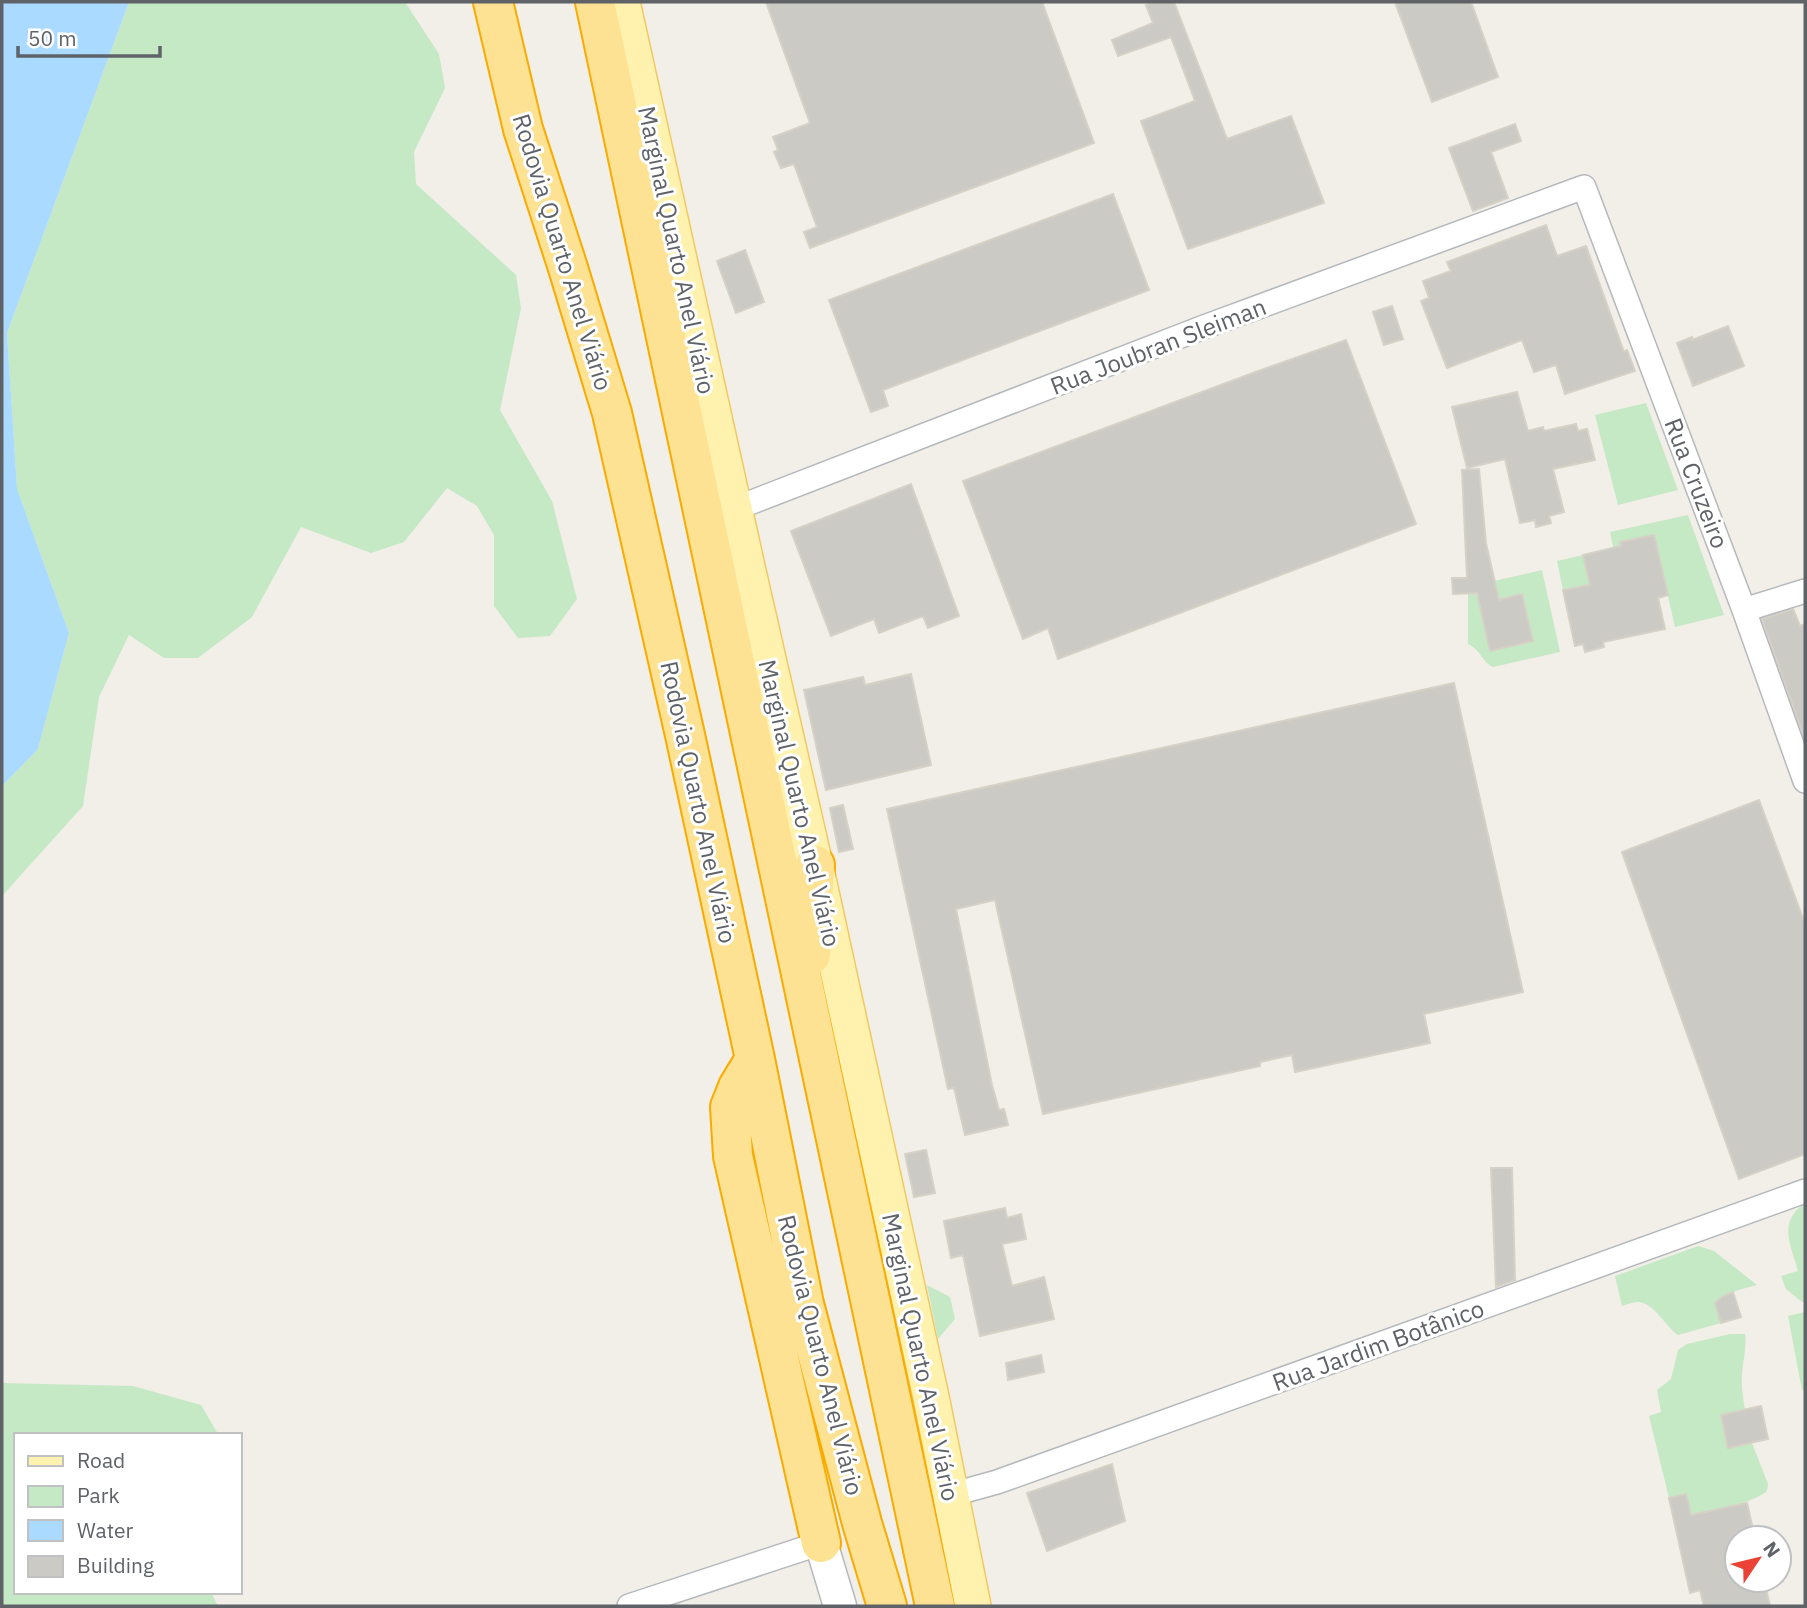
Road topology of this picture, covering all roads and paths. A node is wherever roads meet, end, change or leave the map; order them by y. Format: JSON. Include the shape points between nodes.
{"nodes":[{"id":1,"x":493,"y":2,"type":"edge"},
{"id":2,"x":595,"y":2,"type":"edge"},
{"id":3,"x":622,"y":2,"type":"edge"},
{"id":4,"x":1584,"y":187,"type":"joint"},
{"id":5,"x":734,"y":509,"type":"junction"},
{"id":6,"x":1805,"y":591,"type":"edge"},
{"id":7,"x":1744,"y":610,"type":"junction"},
{"id":8,"x":1804,"y":773,"type":"edge"},
{"id":9,"x":815,"y":865,"type":"junction"},
{"id":10,"x":810,"y":1020,"type":"junction"},
{"id":11,"x":755,"y":1059,"type":"junction"},
{"id":12,"x":1805,"y":1191,"type":"edge"},
{"id":13,"x":950,"y":1495,"type":"junction"},
{"id":14,"x":913,"y":1505,"type":"junction"},
{"id":15,"x":862,"y":1523,"type":"junction"},
{"id":16,"x":821,"y":1543,"type":"junction"},
{"id":17,"x":629,"y":1606,"type":"edge"},
{"id":18,"x":840,"y":1606,"type":"edge"},
{"id":19,"x":887,"y":1606,"type":"edge"},
{"id":20,"x":935,"y":1606,"type":"edge"},
{"id":21,"x":973,"y":1606,"type":"edge"}],
"edges":[{"from":1,"to":11,"type":"highway","name":"Rodovia Quarto Anel Viário","via":[[523,129],[612,413]]},
{"from":2,"to":10,"type":"highway"},
{"from":3,"to":5,"type":"main road","name":"Marginal Quarto Anel Viário"},
{"from":4,"to":5,"type":"street","name":"Rua Joubran Sleiman","via":[[1204,327]]},
{"from":4,"to":7,"type":"street","name":"Rua Cruzeiro"},
{"from":5,"to":9,"type":"main road","name":"Marginal Quarto Anel Viário"},
{"from":6,"to":7,"type":"street"},
{"from":7,"to":8,"type":"street","name":"Rua Cruzeiro"},
{"from":9,"to":10,"type":"highway"},
{"from":9,"to":13,"type":"main road","name":"Marginal Quarto Anel Viário"},
{"from":10,"to":14,"type":"highway"},
{"from":11,"to":15,"type":"highway","name":"Rodovia Quarto Anel Viário","via":[[804,1304]]},
{"from":11,"to":16,"type":"highway","via":[[730,1107],[733,1156]]},
{"from":12,"to":13,"type":"street","name":"Rua Jardim Botânico"},
{"from":13,"to":21,"type":"main road","name":"Marginal Quarto Anel Viário"},
{"from":14,"to":15,"type":"highway"},
{"from":14,"to":20,"type":"highway"},
{"from":15,"to":19,"type":"highway","name":"Rodovia Quarto Anel Viário"},
{"from":16,"to":17,"type":"street"},
{"from":16,"to":18,"type":"street"}]}
